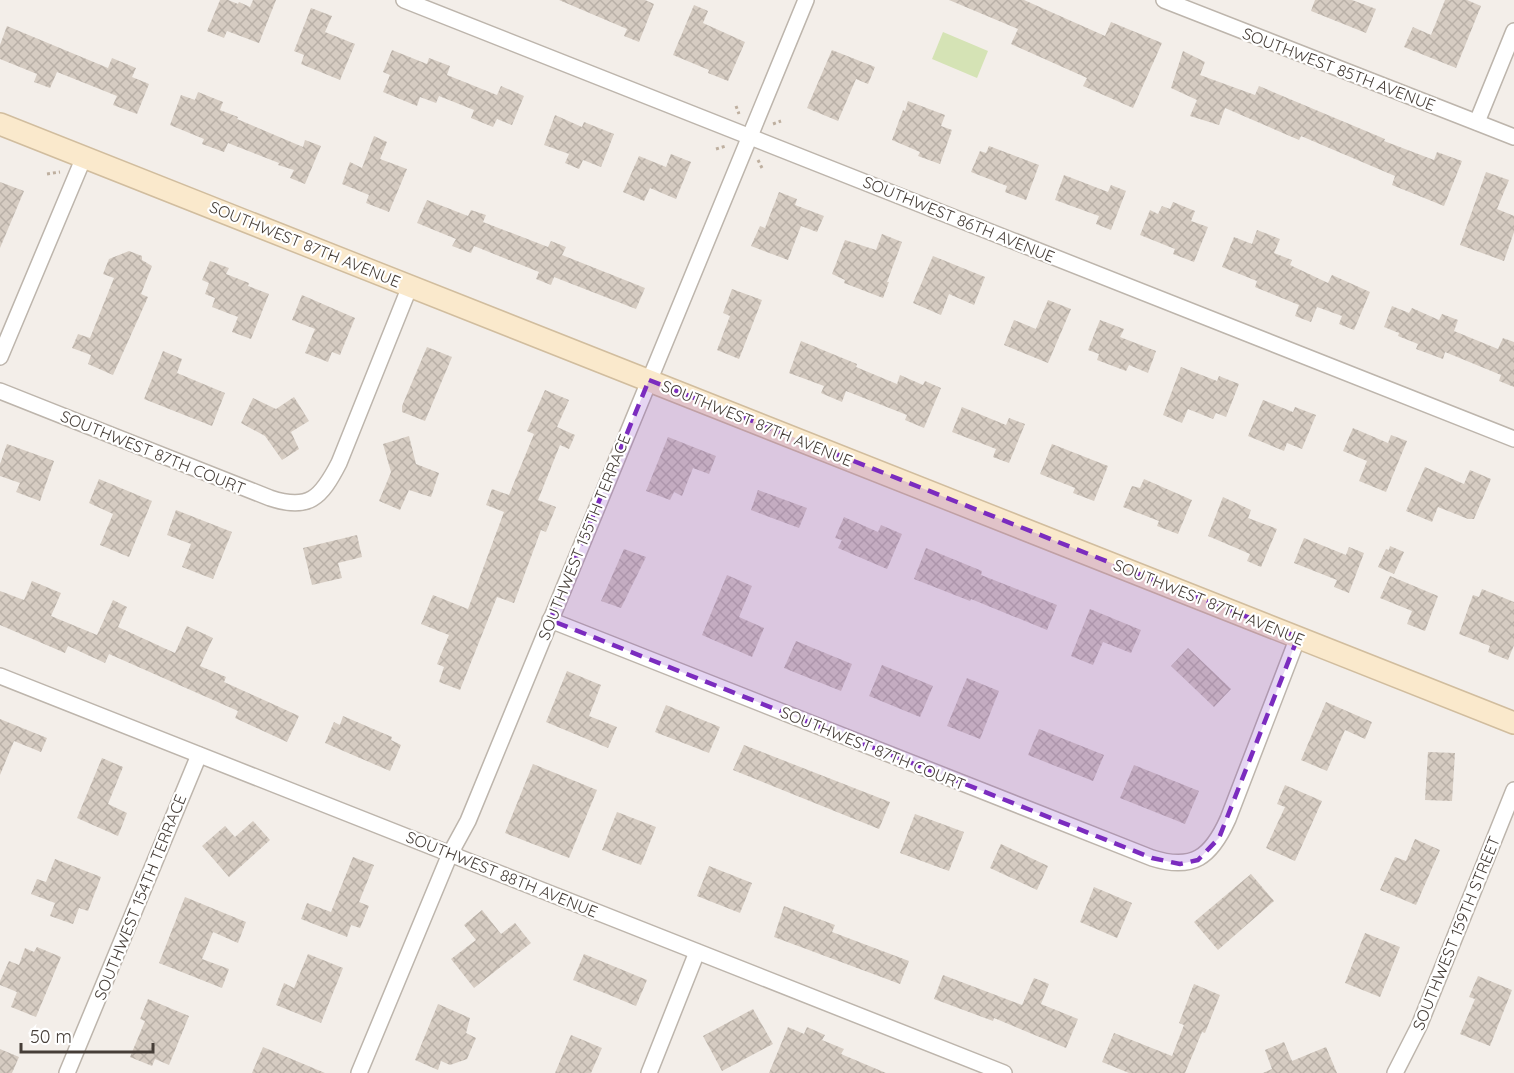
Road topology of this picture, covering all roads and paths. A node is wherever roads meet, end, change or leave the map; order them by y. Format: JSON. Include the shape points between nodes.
{"nodes":[{"id":1,"x":404,"y":0,"type":"edge"},
{"id":2,"x":806,"y":0,"type":"edge"},
{"id":3,"x":1164,"y":0,"type":"edge"},
{"id":4,"x":1514,"y":31,"type":"edge"},
{"id":5,"x":736,"y":106,"type":"dead end"},
{"id":6,"x":739,"y":114,"type":"dead end"},
{"id":7,"x":780,"y":121,"type":"dead end"},
{"id":8,"x":1477,"y":122,"type":"junction"},
{"id":9,"x":0,"y":124,"type":"edge"},
{"id":10,"x":773,"y":124,"type":"dead end"},
{"id":11,"x":749,"y":136,"type":"junction"},
{"id":12,"x":1514,"y":137,"type":"edge"},
{"id":13,"x":726,"y":146,"type":"dead end"},
{"id":14,"x":716,"y":149,"type":"dead end"},
{"id":15,"x":84,"y":157,"type":"junction"},
{"id":16,"x":758,"y":160,"type":"dead end"},
{"id":17,"x":762,"y":168,"type":"dead end"},
{"id":18,"x":62,"y":172,"type":"dead end"},
{"id":19,"x":47,"y":174,"type":"dead end"},
{"id":20,"x":410,"y":286,"type":"junction"},
{"id":21,"x":0,"y":357,"type":"edge"},
{"id":22,"x":649,"y":380,"type":"junction"},
{"id":23,"x":0,"y":391,"type":"edge"},
{"id":24,"x":1514,"y":439,"type":"edge"},
{"id":25,"x":550,"y":620,"type":"junction"},
{"id":26,"x":1298,"y":637,"type":"junction"},
{"id":27,"x":0,"y":676,"type":"edge"},
{"id":28,"x":1514,"y":723,"type":"edge"},
{"id":29,"x":199,"y":755,"type":"junction"},
{"id":30,"x":1514,"y":790,"type":"edge"},
{"id":31,"x":450,"y":854,"type":"junction"},
{"id":32,"x":698,"y":952,"type":"junction"},
{"id":33,"x":68,"y":1073,"type":"edge"},
{"id":34,"x":359,"y":1073,"type":"edge"},
{"id":35,"x":649,"y":1073,"type":"edge"},
{"id":36,"x":1004,"y":1073,"type":"edge"},
{"id":37,"x":1395,"y":1073,"type":"edge"}],
"edges":[{"from":1,"to":11,"type":"street","name":"SOUTHWEST 86TH AVENUE"},
{"from":2,"to":11,"type":"street","name":"SOUTHWEST 155TH TERRACE"},
{"from":3,"to":8,"type":"street","name":"SOUTHWEST 85TH AVENUE"},
{"from":4,"to":8,"type":"street"},
{"from":5,"to":6,"type":"path"},
{"from":7,"to":10,"type":"path"},
{"from":8,"to":12,"type":"street","name":"SOUTHWEST 85TH AVENUE"},
{"from":9,"to":15,"type":"street","name":"SOUTHWEST 87TH AVENUE"},
{"from":11,"to":22,"type":"street","name":"SOUTHWEST 155TH TERRACE"},
{"from":11,"to":24,"type":"street","name":"SOUTHWEST 86TH AVENUE"},
{"from":13,"to":14,"type":"path"},
{"from":15,"to":20,"type":"street","name":"SOUTHWEST 87TH AVENUE"},
{"from":15,"to":21,"type":"street"},
{"from":16,"to":17,"type":"path"},
{"from":18,"to":19,"type":"path"},
{"from":20,"to":22,"type":"street","name":"SOUTHWEST 87TH AVENUE"},
{"from":20,"to":23,"type":"street","name":"SOUTHWEST 87TH COURT","via":[[339,463],[325,486],[307,502],[270,498]]},
{"from":22,"to":25,"type":"street","name":"SOUTHWEST 155TH TERRACE"},
{"from":22,"to":26,"type":"street","name":"SOUTHWEST 87TH AVENUE"},
{"from":25,"to":26,"type":"street","name":"SOUTHWEST 87TH COURT","via":[[1152,858],[1180,864],[1198,860],[1224,829]]},
{"from":25,"to":31,"type":"street","name":"SOUTHWEST 155TH TERRACE","via":[[468,821]]},
{"from":26,"to":28,"type":"street","name":"SOUTHWEST 87TH AVENUE"},
{"from":27,"to":29,"type":"street","name":"SOUTHWEST 88TH AVENUE"},
{"from":29,"to":31,"type":"street","name":"SOUTHWEST 88TH AVENUE"},
{"from":29,"to":33,"type":"street","name":"SOUTHWEST 154TH TERRACE"},
{"from":30,"to":37,"type":"street","name":"SOUTHWEST 159TH STREET","via":[[1410,1048]]},
{"from":31,"to":32,"type":"street","name":"SOUTHWEST 88TH AVENUE"},
{"from":31,"to":34,"type":"street","name":"SOUTHWEST 155TH TERRACE"},
{"from":32,"to":35,"type":"street"},
{"from":32,"to":36,"type":"street","name":"SOUTHWEST 88TH AVENUE"}]}
